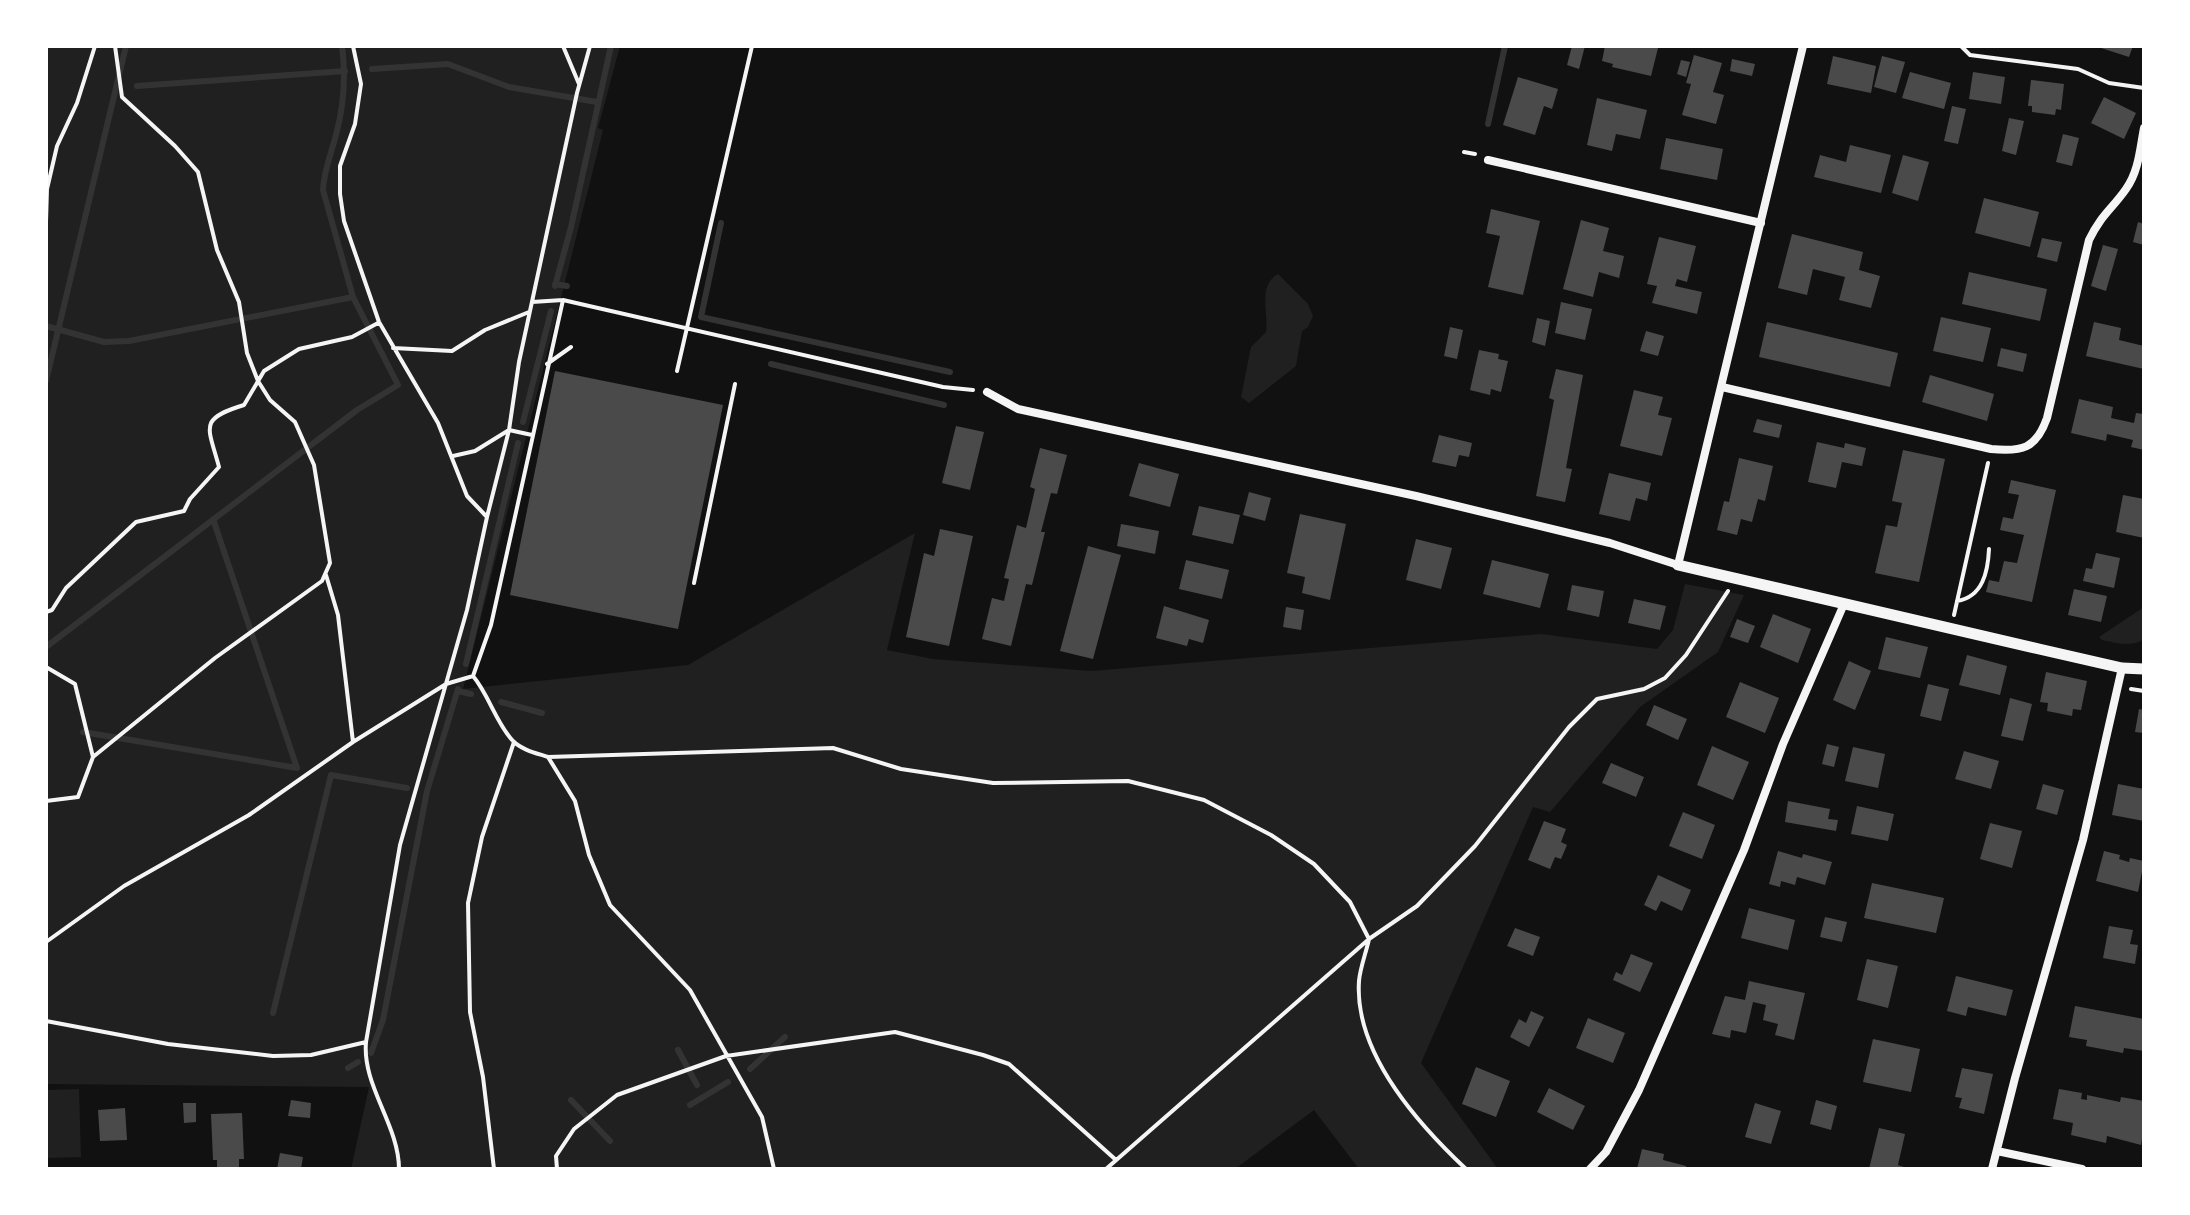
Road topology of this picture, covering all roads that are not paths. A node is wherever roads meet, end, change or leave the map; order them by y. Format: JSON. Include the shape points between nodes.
{"nodes":[{"id":1,"x":1803,"y":46,"type":"edge"},
{"id":2,"x":2144,"y":128,"type":"edge"},
{"id":3,"x":1488,"y":160,"type":"dead end"},
{"id":4,"x":1761,"y":223,"type":"junction"},
{"id":5,"x":1722,"y":387,"type":"junction"},
{"id":6,"x":987,"y":392,"type":"road end"},
{"id":7,"x":1678,"y":565,"type":"junction"},
{"id":8,"x":1844,"y":604,"type":"junction"},
{"id":9,"x":2122,"y":668,"type":"junction"},
{"id":10,"x":2144,"y":669,"type":"edge"},
{"id":11,"x":1997,"y":1151,"type":"junction"},
{"id":12,"x":1590,"y":1169,"type":"edge"},
{"id":13,"x":1992,"y":1169,"type":"edge"},
{"id":14,"x":2082,"y":1169,"type":"edge"}],
"edges":[{"from":1,"to":4,"type":"street"},
{"from":2,"to":5,"type":"street","via":[[2127,188],[2089,240],[2043,429],[2024,449],[1991,449]]},
{"from":3,"to":4,"type":"street"},
{"from":4,"to":5,"type":"street"},
{"from":5,"to":7,"type":"street"},
{"from":6,"to":7,"type":"street","via":[[1018,409],[1416,496]]},
{"from":7,"to":8,"type":"street"},
{"from":8,"to":9,"type":"street"},
{"from":8,"to":12,"type":"street","via":[[1639,1090],[1606,1152]]},
{"from":9,"to":10,"type":"street"},
{"from":9,"to":11,"type":"street","via":[[2080,855]]},
{"from":11,"to":13,"type":"street"},
{"from":11,"to":14,"type":"street"}]}
